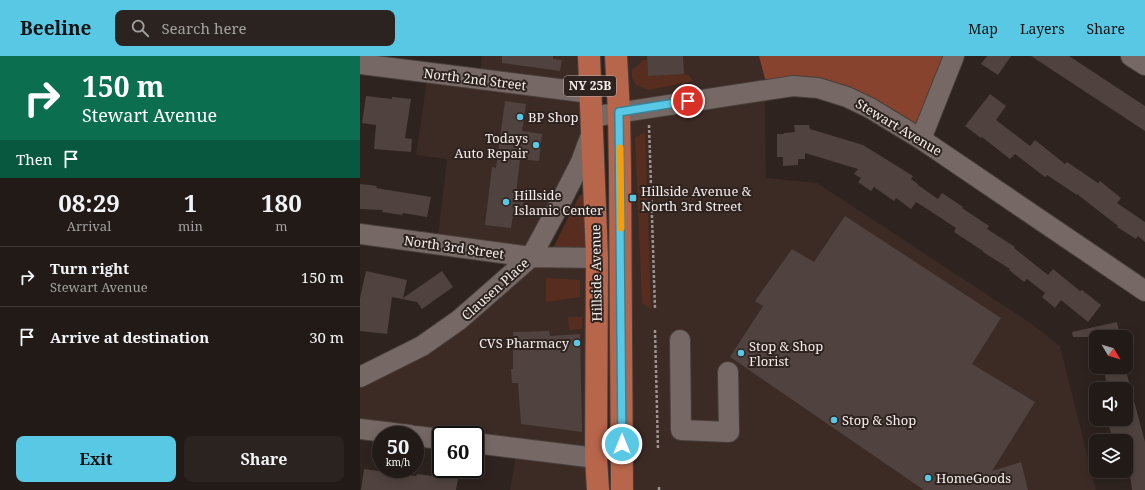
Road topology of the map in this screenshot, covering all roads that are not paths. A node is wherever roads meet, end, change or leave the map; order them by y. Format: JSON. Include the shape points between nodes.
{"nodes":[{"id":1,"x":589,"y":56,"type":"edge"},
{"id":2,"x":616,"y":56,"type":"edge"},
{"id":3,"x":954,"y":56,"type":"edge"},
{"id":4,"x":1131,"y":56,"type":"edge"},
{"id":5,"x":360,"y":64,"type":"edge"},
{"id":6,"x":1145,"y":65,"type":"edge"},
{"id":7,"x":590,"y":93,"type":"junction"},
{"id":8,"x":619,"y":112,"type":"junction"},
{"id":9,"x":592,"y":125,"type":"junction"},
{"id":10,"x":921,"y":139,"type":"junction"},
{"id":11,"x":360,"y":234,"type":"edge"},
{"id":12,"x":531,"y":257,"type":"junction"},
{"id":13,"x":597,"y":258,"type":"junction"},
{"id":14,"x":1144,"y":295,"type":"edge"},
{"id":15,"x":680,"y":340,"type":"dead end"},
{"id":16,"x":728,"y":372,"type":"dead end"},
{"id":17,"x":360,"y":376,"type":"edge"},
{"id":18,"x":360,"y":429,"type":"edge"},
{"id":19,"x":372,"y":430,"type":"edge"},
{"id":20,"x":484,"y":444,"type":"edge"},
{"id":21,"x":596,"y":458,"type":"junction"},
{"id":22,"x":598,"y":490,"type":"edge"},
{"id":23,"x":622,"y":490,"type":"edge"}],
"edges":[{"from":1,"to":7,"type":"main road","name":"Hillside Avenue","number":"NY 25B"},
{"from":2,"to":8,"type":"main road","name":"Hillside Avenue","number":"NY 25B"},
{"from":3,"to":10,"type":"street"},
{"from":4,"to":6,"type":"street"},
{"from":5,"to":7,"type":"street","name":"North 2nd Street"},
{"from":7,"to":9,"type":"main road","name":"Hillside Avenue","number":"NY 25B"},
{"from":8,"to":9,"type":"street","name":"Stewart Avenue"},
{"from":8,"to":10,"type":"street","name":"Stewart Avenue","via":[[793,86],[818,88],[847,97],[870,108]]},
{"from":8,"to":23,"type":"main road","name":"Hillside Avenue","number":"NY 25B"},
{"from":9,"to":12,"type":"street","name":"Clausen Place","via":[[582,162]]},
{"from":9,"to":13,"type":"main road","name":"Hillside Avenue","number":"NY 25B"},
{"from":10,"to":14,"type":"street","name":"Stewart Avenue"},
{"from":11,"to":12,"type":"street","name":"North 3rd Street"},
{"from":12,"to":13,"type":"street","name":"North 3rd Street"},
{"from":12,"to":17,"type":"street","name":"Clausen Place","via":[[459,320],[422,346]]},
{"from":13,"to":21,"type":"main road","name":"Hillside Avenue","number":"NY 25B"},
{"from":15,"to":16,"type":"street","via":[[681,430],[729,432]]},
{"from":18,"to":19,"type":"street"},
{"from":20,"to":21,"type":"street"},
{"from":21,"to":22,"type":"main road","name":"Hillside Avenue","number":"NY 25B"}]}
